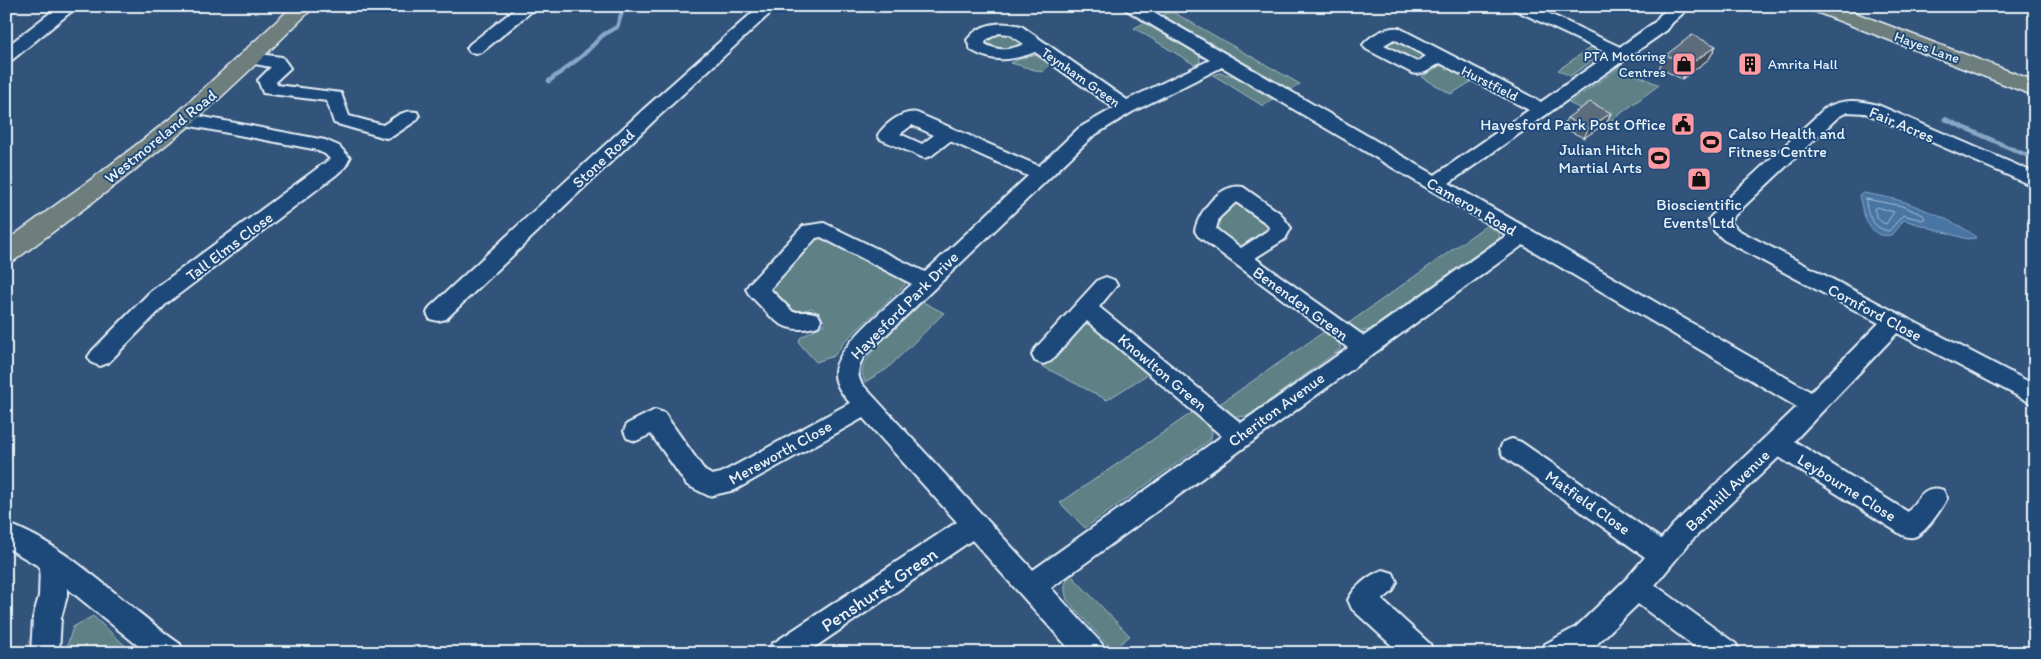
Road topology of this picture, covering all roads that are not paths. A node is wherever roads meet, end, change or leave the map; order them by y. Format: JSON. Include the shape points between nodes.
{"nodes":[{"id":1,"x":70,"y":6,"type":"edge"},
{"id":2,"x":305,"y":6,"type":"edge"},
{"id":3,"x":530,"y":6,"type":"edge"},
{"id":4,"x":770,"y":6,"type":"edge"},
{"id":5,"x":1131,"y":6,"type":"edge"},
{"id":6,"x":1519,"y":6,"type":"edge"},
{"id":7,"x":1683,"y":6,"type":"edge"},
{"id":8,"x":1818,"y":6,"type":"edge"},
{"id":9,"x":1037,"y":45,"type":"dead end"},
{"id":10,"x":476,"y":48,"type":"dead end"},
{"id":11,"x":1620,"y":53,"type":"junction"},
{"id":12,"x":6,"y":56,"type":"edge"},
{"id":13,"x":1439,"y":56,"type":"dead end"},
{"id":14,"x":250,"y":58,"type":"junction"},
{"id":15,"x":1223,"y":60,"type":"junction"},
{"id":16,"x":2035,"y":89,"type":"edge"},
{"id":17,"x":1126,"y":108,"type":"junction"},
{"id":18,"x":1541,"y":109,"type":"junction"},
{"id":19,"x":410,"y":116,"type":"dead end"},
{"id":20,"x":182,"y":119,"type":"junction"},
{"id":21,"x":947,"y":134,"type":"dead end"},
{"id":22,"x":1041,"y":174,"type":"junction"},
{"id":23,"x":2035,"y":181,"type":"edge"},
{"id":24,"x":1435,"y":184,"type":"junction"},
{"id":25,"x":1719,"y":222,"type":"joint"},
{"id":26,"x":1522,"y":235,"type":"junction"},
{"id":27,"x":6,"y":254,"type":"edge"},
{"id":28,"x":1240,"y":258,"type":"junction"},
{"id":29,"x":926,"y":282,"type":"junction"},
{"id":30,"x":1106,"y":285,"type":"dead end"},
{"id":31,"x":1086,"y":308,"type":"junction"},
{"id":32,"x":438,"y":312,"type":"dead end"},
{"id":33,"x":810,"y":320,"type":"dead end"},
{"id":34,"x":1894,"y":322,"type":"junction"},
{"id":35,"x":1363,"y":347,"type":"junction"},
{"id":36,"x":1043,"y":355,"type":"dead end"},
{"id":37,"x":100,"y":357,"type":"dead end"},
{"id":38,"x":2035,"y":396,"type":"edge"},
{"id":39,"x":866,"y":405,"type":"junction"},
{"id":40,"x":1813,"y":405,"type":"junction"},
{"id":41,"x":636,"y":431,"type":"dead end"},
{"id":42,"x":1239,"y":436,"type":"junction"},
{"id":43,"x":1777,"y":442,"type":"junction"},
{"id":44,"x":1512,"y":448,"type":"dead end"},
{"id":45,"x":1934,"y":498,"type":"dead end"},
{"id":46,"x":975,"y":524,"type":"junction"},
{"id":47,"x":6,"y":534,"type":"edge"},
{"id":48,"x":1664,"y":556,"type":"junction"},
{"id":49,"x":53,"y":562,"type":"junction"},
{"id":50,"x":1383,"y":582,"type":"dead end"},
{"id":51,"x":1032,"y":586,"type":"junction"},
{"id":52,"x":1637,"y":587,"type":"junction"},
{"id":53,"x":45,"y":653,"type":"edge"},
{"id":54,"x":170,"y":653,"type":"edge"},
{"id":55,"x":782,"y":653,"type":"edge"},
{"id":56,"x":1092,"y":653,"type":"edge"},
{"id":57,"x":1420,"y":653,"type":"edge"},
{"id":58,"x":1555,"y":653,"type":"edge"},
{"id":59,"x":1726,"y":653,"type":"edge"}],
"edges":[{"from":1,"to":12,"type":"street"},
{"from":2,"to":14,"type":"main road","name":"Westmoreland Road"},
{"from":3,"to":10,"type":"street"},
{"from":4,"to":32,"type":"street","name":"Stone Road"},
{"from":5,"to":15,"type":"street","name":"Cameron Road"},
{"from":6,"to":11,"type":"street"},
{"from":7,"to":11,"type":"street","via":[[1661,26]]},
{"from":8,"to":16,"type":"main road","name":"Hayes Lane"},
{"from":9,"to":17,"type":"street","name":"Teynham Green"},
{"from":11,"to":18,"type":"street"},
{"from":13,"to":18,"type":"street","name":"Hurstfield"},
{"from":14,"to":19,"type":"street","via":[[276,61],[281,68],[267,80],[269,90],[335,97],[341,119],[386,132]]},
{"from":14,"to":20,"type":"main road","name":"Westmoreland Road"},
{"from":15,"to":17,"type":"street","name":"Hayesford Park Drive"},
{"from":15,"to":24,"type":"street","name":"Cameron Road"},
{"from":17,"to":22,"type":"street","name":"Hayesford Park Drive","via":[[1086,132]]},
{"from":18,"to":24,"type":"street"},
{"from":20,"to":27,"type":"main road","name":"Westmoreland Road"},
{"from":20,"to":37,"type":"street","name":"Tall Elms Close","via":[[318,144],[340,158],[338,163],[158,298]]},
{"from":21,"to":22,"type":"street"},
{"from":22,"to":29,"type":"street","name":"Hayesford Park Drive"},
{"from":23,"to":25,"type":"street","name":"Fair Acres","via":[[1871,109],[1842,106],[1772,168]]},
{"from":24,"to":26,"type":"street","name":"Cameron Road"},
{"from":25,"to":34,"type":"street","name":"Cornford Close","via":[[1731,236]]},
{"from":26,"to":35,"type":"street","name":"Cheriton Avenue"},
{"from":26,"to":40,"type":"street","name":"Cameron Road"},
{"from":28,"to":28,"type":"street","name":"Benenden Green","via":[[1278,234],[1281,228],[1273,218],[1229,187],[1205,224],[1205,231]]},
{"from":28,"to":35,"type":"street","name":"Benenden Green"},
{"from":29,"to":33,"type":"street","via":[[824,230],[810,231],[757,289],[788,320]]},
{"from":29,"to":39,"type":"street","name":"Hayesford Park Drive","via":[[857,348],[846,364],[847,383]]},
{"from":30,"to":31,"type":"street"},
{"from":31,"to":36,"type":"street"},
{"from":31,"to":42,"type":"street","name":"Knowlton Green"},
{"from":34,"to":38,"type":"street","name":"Cornford Close"},
{"from":34,"to":40,"type":"street","name":"Barnhill Avenue"},
{"from":35,"to":42,"type":"street","name":"Cheriton Avenue"},
{"from":39,"to":41,"type":"street","name":"Mereworth Close","via":[[726,483],[709,486],[696,478],[655,420]]},
{"from":39,"to":46,"type":"street","name":"Hayesford Park Drive"},
{"from":40,"to":43,"type":"street","name":"Barnhill Avenue"},
{"from":42,"to":51,"type":"street","name":"Cheriton Avenue"},
{"from":43,"to":45,"type":"street","name":"Leybourne Close","via":[[1910,527]]},
{"from":43,"to":48,"type":"street","name":"Barnhill Avenue","via":[[1682,533]]},
{"from":44,"to":48,"type":"street","name":"Matfield Close"},
{"from":46,"to":51,"type":"street","name":"Hayesford Park Drive"},
{"from":46,"to":55,"type":"street","name":"Penshurst Green"},
{"from":47,"to":49,"type":"street"},
{"from":48,"to":52,"type":"street","name":"Barnhill Avenue"},
{"from":49,"to":53,"type":"street","via":[[53,596],[47,618]]},
{"from":49,"to":54,"type":"street"},
{"from":50,"to":57,"type":"street","via":[[1362,600]]},
{"from":51,"to":56,"type":"street","name":"Hayesford Park Drive"},
{"from":52,"to":58,"type":"street","name":"Barnhill Avenue","via":[[1586,636]]},
{"from":52,"to":59,"type":"street"}]}
